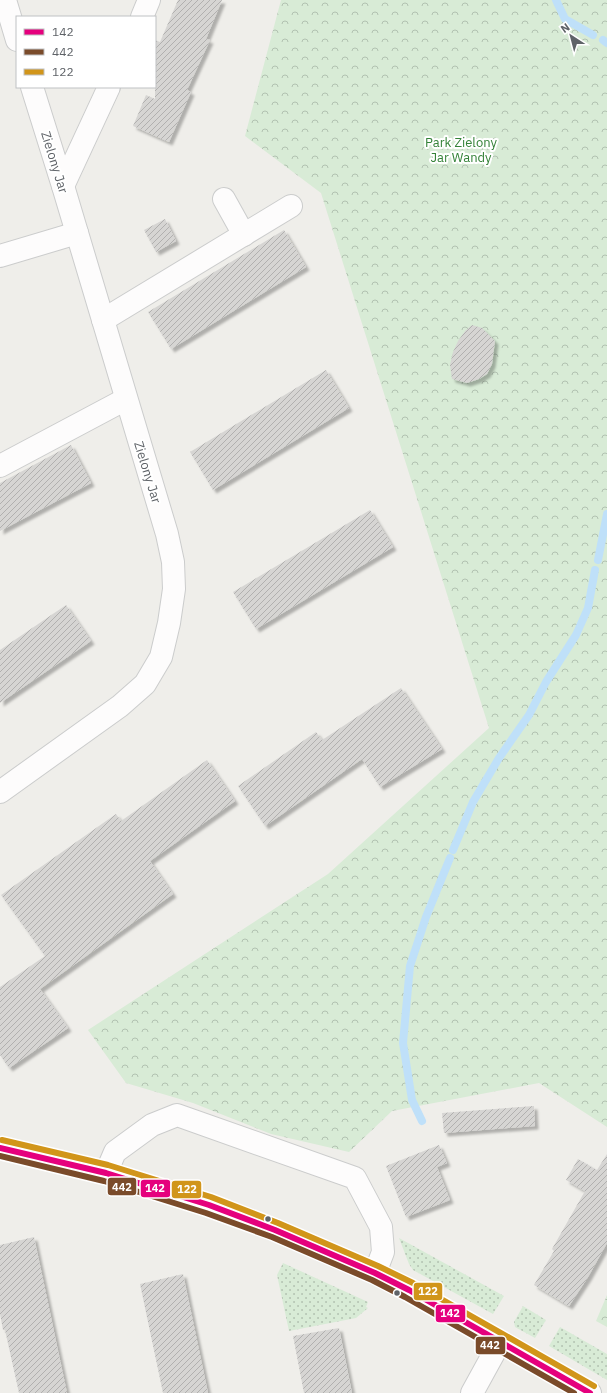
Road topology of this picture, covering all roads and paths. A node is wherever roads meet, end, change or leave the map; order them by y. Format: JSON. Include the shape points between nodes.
{"nodes":[{"id":1,"x":150,"y":0,"type":"edge"},
{"id":2,"x":6,"y":2,"type":"edge"},
{"id":3,"x":142,"y":16,"type":"edge"},
{"id":4,"x":16,"y":37,"type":"edge"},
{"id":5,"x":32,"y":88,"type":"edge"},
{"id":6,"x":109,"y":88,"type":"edge"},
{"id":7,"x":63,"y":186,"type":"junction"},
{"id":8,"x":224,"y":199,"type":"dead end"},
{"id":9,"x":291,"y":206,"type":"dead end"},
{"id":10,"x":77,"y":232,"type":"junction"},
{"id":11,"x":244,"y":234,"type":"junction"},
{"id":12,"x":0,"y":256,"type":"edge"},
{"id":13,"x":103,"y":320,"type":"junction"},
{"id":14,"x":126,"y":399,"type":"junction"},
{"id":15,"x":0,"y":466,"type":"edge"},
{"id":16,"x":0,"y":792,"type":"edge"},
{"id":17,"x":0,"y":1148,"type":"edge"},
{"id":18,"x":106,"y":1173,"type":"junction"},
{"id":19,"x":376,"y":1273,"type":"junction"},
{"id":20,"x":500,"y":1342,"type":"junction"},
{"id":21,"x":560,"y":1386,"type":"edge"},
{"id":22,"x":472,"y":1393,"type":"edge"},
{"id":23,"x":590,"y":1393,"type":"edge"}],
"edges":[{"from":1,"to":3,"type":"street"},
{"from":2,"to":4,"type":"street"},
{"from":5,"to":7,"type":"street","name":"Zielony Jar"},
{"from":6,"to":7,"type":"street"},
{"from":7,"to":10,"type":"street","name":"Zielony Jar"},
{"from":8,"to":11,"type":"street"},
{"from":9,"to":11,"type":"street"},
{"from":10,"to":12,"type":"street"},
{"from":10,"to":13,"type":"street","name":"Zielony Jar"},
{"from":11,"to":13,"type":"street"},
{"from":13,"to":14,"type":"street","name":"Zielony Jar"},
{"from":14,"to":15,"type":"street"},
{"from":14,"to":16,"type":"street","name":"Zielony Jar","via":[[173,562],[174,589],[161,657],[145,684],[120,706]]},
{"from":17,"to":18,"type":"street"},
{"from":18,"to":19,"type":"street","via":[[249,1220]]},
{"from":18,"to":19,"type":"street","via":[[115,1152],[152,1125],[177,1115],[355,1178],[381,1227],[383,1252]]},
{"from":19,"to":20,"type":"street"},
{"from":20,"to":21,"type":"street"},
{"from":20,"to":22,"type":"street"},
{"from":21,"to":23,"type":"street"}]}
